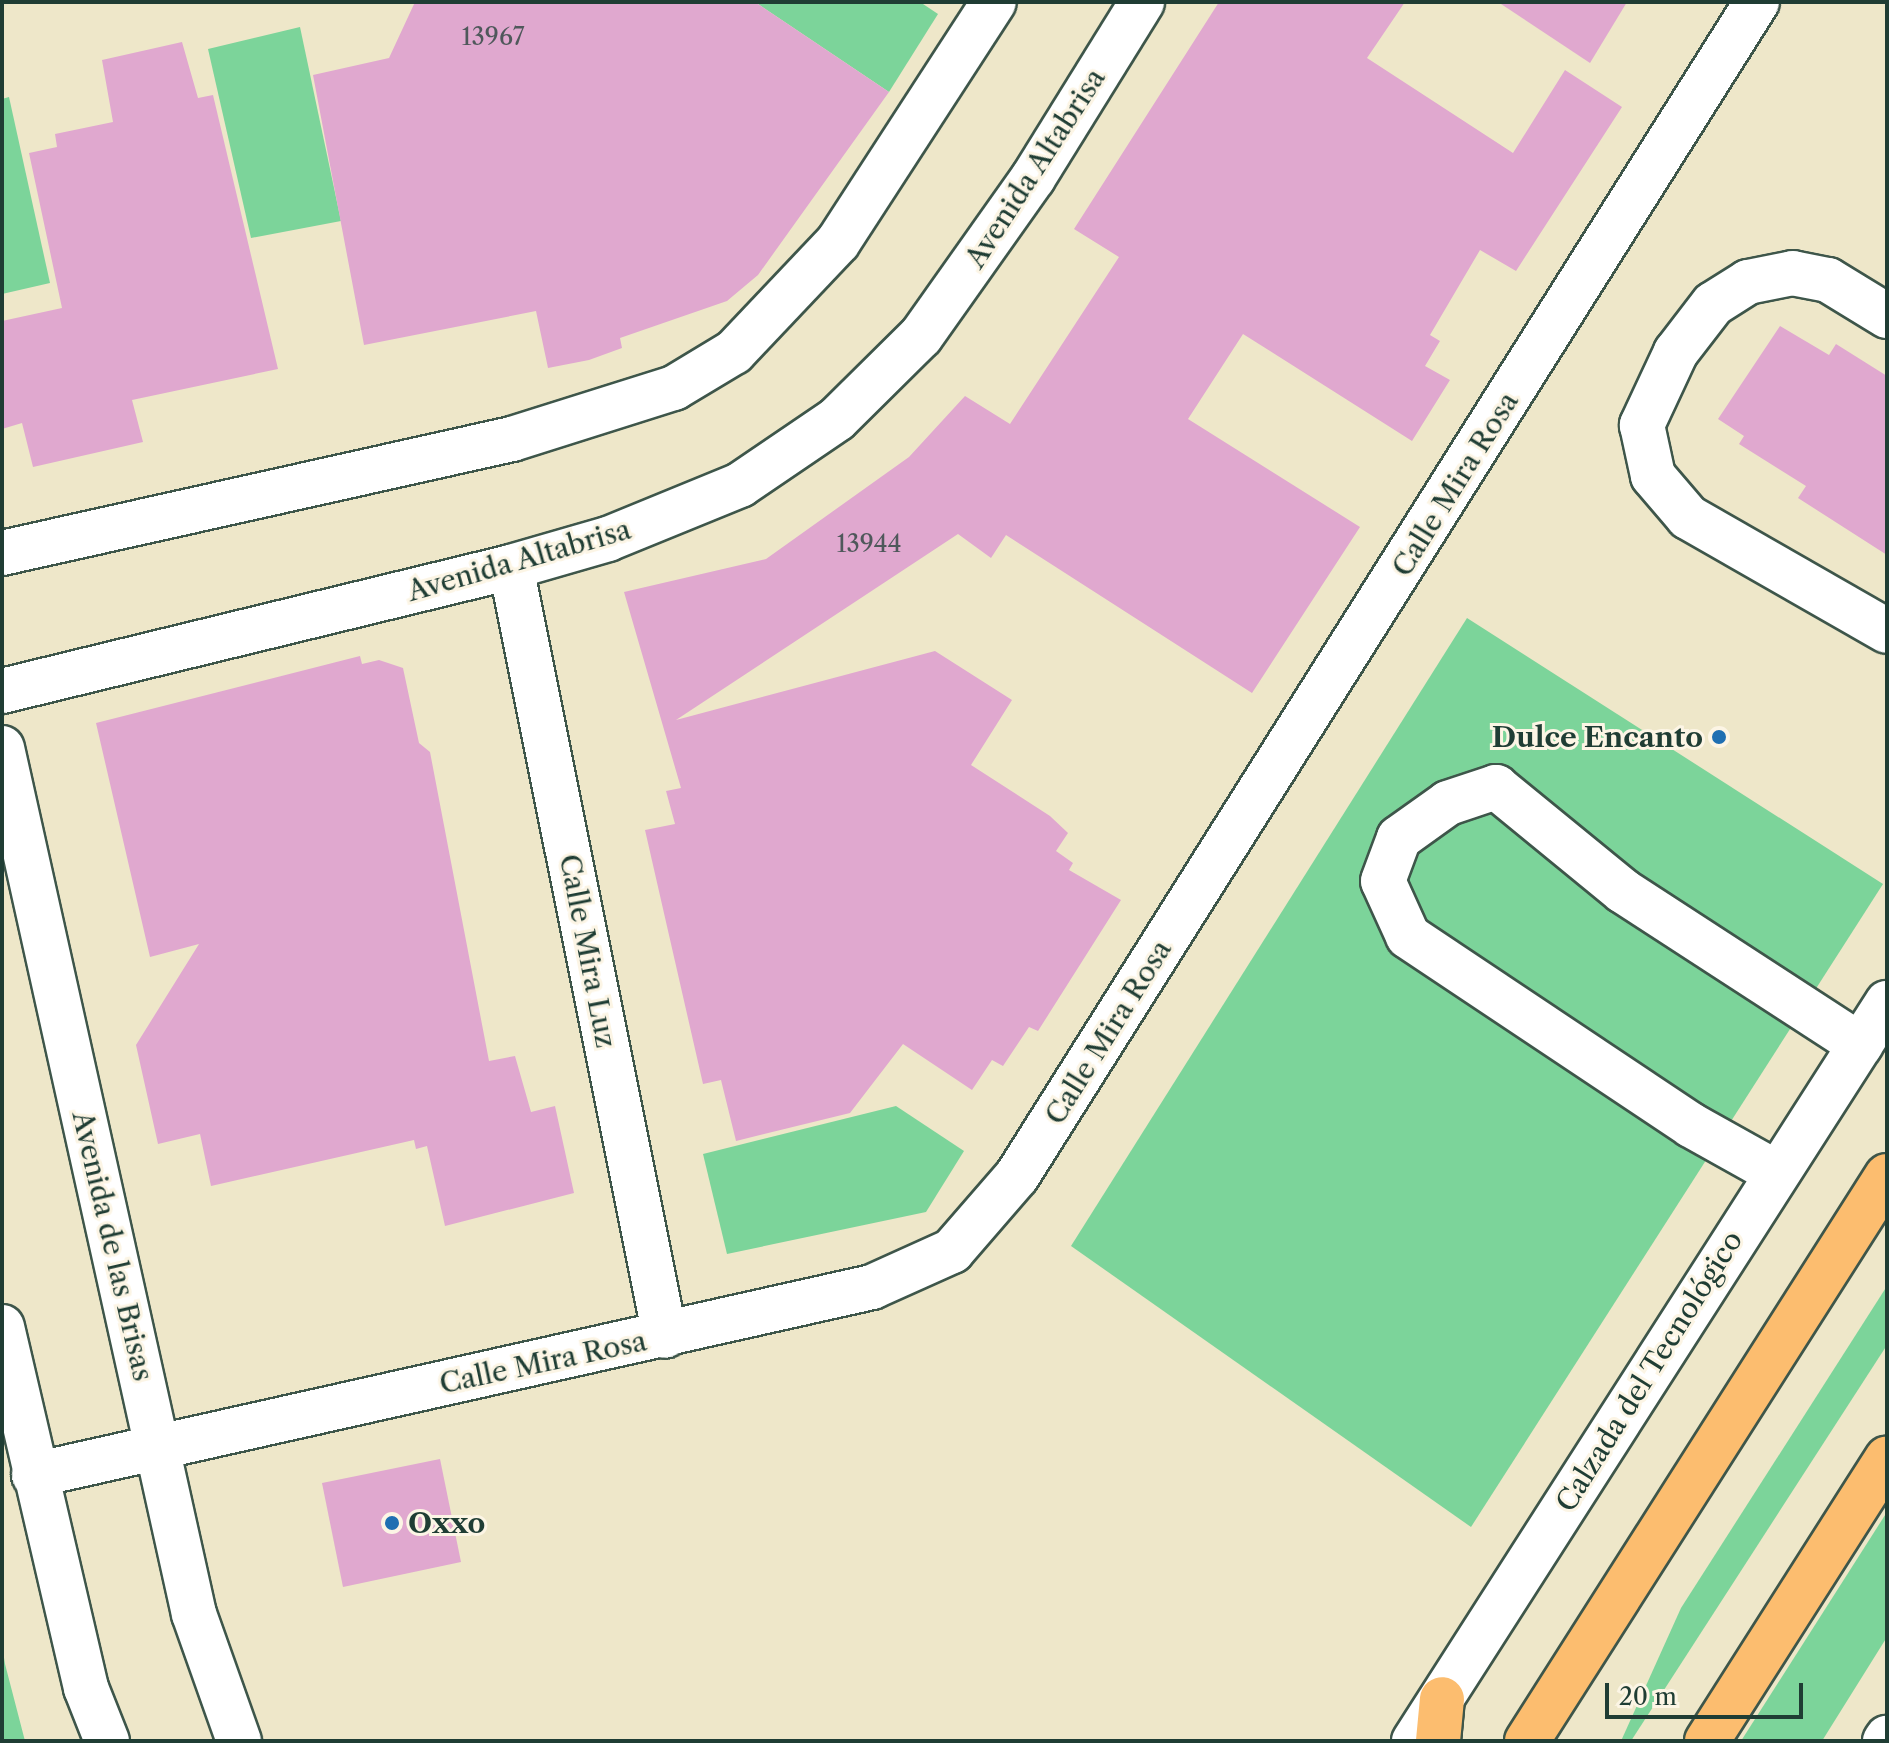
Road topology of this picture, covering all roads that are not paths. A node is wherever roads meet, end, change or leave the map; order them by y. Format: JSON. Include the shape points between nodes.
{"nodes":[{"id":1,"x":994,"y":2,"type":"edge"},
{"id":2,"x":1142,"y":2,"type":"edge"},
{"id":3,"x":1757,"y":2,"type":"edge"},
{"id":4,"x":1887,"y":316,"type":"edge"},
{"id":5,"x":2,"y":553,"type":"edge"},
{"id":6,"x":511,"y":567,"type":"junction"},
{"id":7,"x":1887,"y":631,"type":"edge"},
{"id":8,"x":2,"y":691,"type":"edge"},
{"id":9,"x":2,"y":748,"type":"edge"},
{"id":10,"x":1887,"y":1003,"type":"edge"},
{"id":11,"x":1860,"y":1045,"type":"junction"},
{"id":12,"x":1775,"y":1172,"type":"junction"},
{"id":13,"x":1887,"y":1176,"type":"edge"},
{"id":14,"x":2,"y":1327,"type":"edge"},
{"id":15,"x":665,"y":1336,"type":"junction"},
{"id":16,"x":158,"y":1447,"type":"junction"},
{"id":17,"x":1887,"y":1458,"type":"edge"},
{"id":18,"x":34,"y":1475,"type":"junction"},
{"id":19,"x":1440,"y":1720,"type":"edge"},
{"id":20,"x":107,"y":1741,"type":"edge"},
{"id":21,"x":239,"y":1741,"type":"edge"},
{"id":22,"x":1414,"y":1741,"type":"edge"},
{"id":23,"x":1527,"y":1741,"type":"edge"},
{"id":24,"x":1707,"y":1741,"type":"edge"}],
"edges":[{"from":1,"to":5,"type":"street","via":[[829,252],[734,352],[674,388],[512,439]]},
{"from":2,"to":6,"type":"street","name":"Avenida Altabrisa","via":[[1033,178],[921,336],[837,419],[740,485],[608,539]]},
{"from":3,"to":15,"type":"street","name":"Calle Mira Rosa","via":[[976,1230],[920,1270],[872,1287]]},
{"from":4,"to":7,"type":"street","via":[[1828,280],[1793,273],[1748,282],[1713,304],[1676,352],[1657,384],[1642,438],[1653,476],[1688,517]]},
{"from":6,"to":8,"type":"street","name":"Avenida Altabrisa"},
{"from":6,"to":15,"type":"street","name":"Calle Mira Luz"},
{"from":9,"to":16,"type":"street","name":"Avenida de las Brisas"},
{"from":10,"to":11,"type":"street","name":"Calzada del Tecnológico"},
{"from":11,"to":12,"type":"street","name":"Calzada del Tecnológico"},
{"from":11,"to":12,"type":"street","via":[[1623,891],[1496,787],[1448,803],[1399,838],[1383,881],[1408,936],[1691,1125]]},
{"from":12,"to":19,"type":"street","name":"Calzada del Tecnológico"},
{"from":13,"to":23,"type":"main road"},
{"from":14,"to":18,"type":"street"},
{"from":15,"to":16,"type":"street","name":"Calle Mira Rosa"},
{"from":16,"to":18,"type":"street","name":"Calle Mira Rosa"},
{"from":16,"to":21,"type":"street","name":"Avenida de las Brisas","via":[[194,1614]]},
{"from":17,"to":24,"type":"main road"},
{"from":18,"to":20,"type":"street","via":[[86,1688]]},
{"from":19,"to":22,"type":"street","name":"Calzada del Tecnológico"}]}
